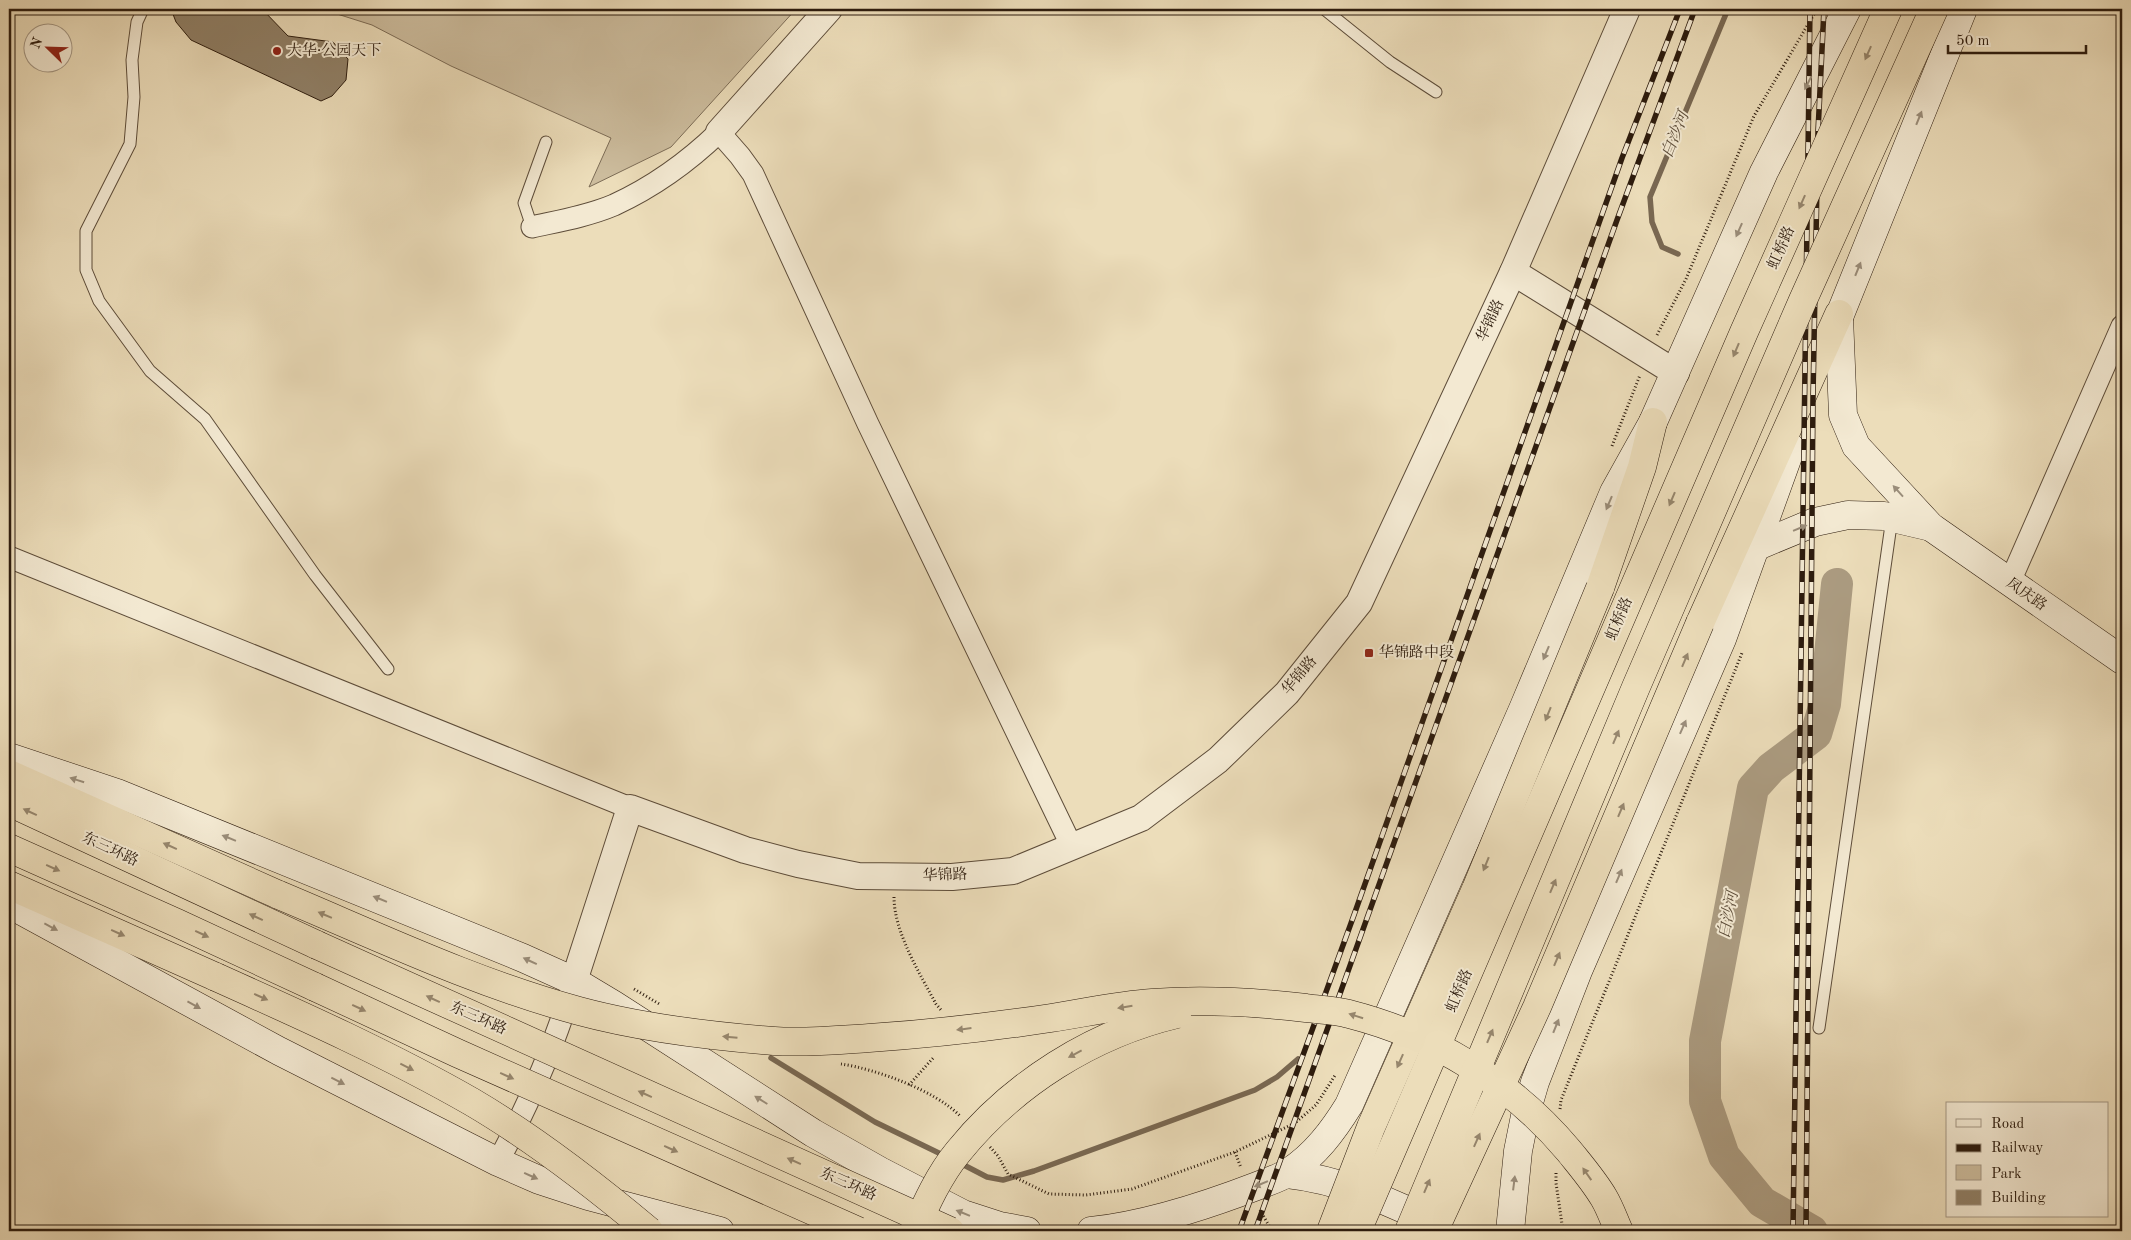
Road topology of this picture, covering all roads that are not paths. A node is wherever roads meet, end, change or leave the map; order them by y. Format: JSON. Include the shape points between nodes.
{"nodes":[{"id":1,"x":143,"y":9,"type":"edge"},
{"id":2,"x":829,"y":9,"type":"edge"},
{"id":3,"x":1324,"y":9,"type":"edge"},
{"id":4,"x":1628,"y":9,"type":"edge"},
{"id":5,"x":1847,"y":9,"type":"edge"},
{"id":6,"x":1888,"y":9,"type":"edge"},
{"id":7,"x":1934,"y":9,"type":"edge"},
{"id":8,"x":1963,"y":9,"type":"edge"},
{"id":9,"x":1436,"y":92,"type":"dead end"},
{"id":10,"x":718,"y":132,"type":"junction"},
{"id":11,"x":546,"y":142,"type":"dead end"},
{"id":12,"x":532,"y":227,"type":"joint"},
{"id":13,"x":1513,"y":272,"type":"junction"},
{"id":14,"x":1839,"y":314,"type":"junction"},
{"id":15,"x":2122,"y":326,"type":"edge"},
{"id":16,"x":1676,"y":373,"type":"junction"},
{"id":17,"x":1653,"y":422,"type":"junction"},
{"id":18,"x":1892,"y":518,"type":"junction"},
{"id":19,"x":1930,"y":527,"type":"junction"},
{"id":20,"x":1755,"y":547,"type":"junction"},
{"id":21,"x":9,"y":557,"type":"edge"},
{"id":22,"x":2009,"y":584,"type":"junction"},
{"id":23,"x":1700,"y":623,"type":"junction"},
{"id":24,"x":2122,"y":660,"type":"edge"},
{"id":25,"x":388,"y":669,"type":"dead end"},
{"id":26,"x":9,"y":757,"type":"edge"},
{"id":27,"x":9,"y":774,"type":"edge"},
{"id":28,"x":9,"y":802,"type":"edge"},
{"id":29,"x":630,"y":808,"type":"junction"},
{"id":30,"x":1072,"y":847,"type":"junction"},
{"id":31,"x":9,"y":848,"type":"edge"},
{"id":32,"x":9,"y":886,"type":"edge"},
{"id":33,"x":9,"y":904,"type":"edge"},
{"id":34,"x":574,"y":981,"type":"junction"},
{"id":35,"x":1272,"y":1004,"type":"junction"},
{"id":36,"x":1819,"y":1028,"type":"dead end"},
{"id":37,"x":498,"y":1162,"type":"junction"},
{"id":38,"x":1287,"y":1174,"type":"junction"},
{"id":39,"x":1238,"y":1182,"type":"junction"},
{"id":40,"x":1604,"y":1198,"type":"junction"},
{"id":41,"x":714,"y":1230,"type":"edge"},
{"id":42,"x":649,"y":1231,"type":"edge"},
{"id":43,"x":858,"y":1231,"type":"edge"},
{"id":44,"x":914,"y":1231,"type":"edge"},
{"id":45,"x":950,"y":1231,"type":"edge"},
{"id":46,"x":1027,"y":1231,"type":"edge"},
{"id":47,"x":1091,"y":1231,"type":"edge"},
{"id":48,"x":1183,"y":1231,"type":"edge"},
{"id":49,"x":1331,"y":1231,"type":"edge"},
{"id":50,"x":1356,"y":1231,"type":"edge"},
{"id":51,"x":1409,"y":1231,"type":"edge"},
{"id":52,"x":1434,"y":1231,"type":"edge"},
{"id":53,"x":1444,"y":1231,"type":"edge"},
{"id":54,"x":1510,"y":1231,"type":"edge"},
{"id":55,"x":1619,"y":1231,"type":"edge"},
{"id":56,"x":1627,"y":1231,"type":"edge"}],
"edges":[{"from":1,"to":25,"type":"lane","via":[[137,22],[132,60],[134,97],[130,144],[86,231],[86,270],[99,301],[150,371],[205,419],[316,575]]},
{"from":2,"to":10,"type":"street"},
{"from":3,"to":9,"type":"lane","via":[[1390,62]]},
{"from":4,"to":13,"type":"street","name":"华锦路"},
{"from":5,"to":16,"type":"main road","one_way":true,"via":[[1764,172]]},
{"from":6,"to":50,"type":"highway","name":"虹桥路","one_way":true,"bridge":true,"via":[[1744,332]]},
{"from":51,"to":7,"type":"highway","one_way":true,"bridge":true,"via":[[1663,624],[1807,291]]},
{"from":14,"to":8,"type":"main road","one_way":true},
{"from":10,"to":12,"type":"street","via":[[697,153],[654,183],[613,205]]},
{"from":10,"to":30,"type":"street","via":[[753,174],[868,424]]},
{"from":11,"to":12,"type":"lane","via":[[524,203]]},
{"from":13,"to":16,"type":"street"},
{"from":13,"to":30,"type":"street","name":"华锦路","via":[[1360,603],[1287,693],[1218,760],[1141,818]]},
{"from":19,"to":14,"type":"main road","one_way":true,"via":[[1856,446],[1843,415]]},
{"from":14,"to":20,"type":"main road"},
{"from":14,"to":23,"type":"highway"},
{"from":15,"to":22,"type":"street"},
{"from":16,"to":17,"type":"main road"},
{"from":17,"to":38,"type":"main road","one_way":true,"via":[[1614,492],[1523,709],[1349,1105],[1315,1152]]},
{"from":17,"to":49,"type":"highway","one_way":true,"bridge":true,"via":[[1642,467],[1600,588],[1476,890],[1371,1128]]},
{"from":18,"to":19,"type":"main road"},
{"from":20,"to":18,"type":"main road","one_way":true,"via":[[1815,522],[1848,516]]},
{"from":18,"to":36,"type":"lane"},
{"from":19,"to":22,"type":"main road","name":"凤庆路"},
{"from":20,"to":23,"type":"main road"},
{"from":54,"to":20,"type":"main road","one_way":true,"via":[[1518,1151],[1536,1082],[1578,972],[1722,639]]},
{"from":21,"to":29,"type":"street"},
{"from":22,"to":24,"type":"main road","name":"凤庆路"},
{"from":52,"to":23,"type":"highway","one_way":true,"bridge":true,"via":[[1537,1007]]},
{"from":34,"to":26,"type":"main road","one_way":true,"via":[[516,954],[126,797]]},
{"from":35,"to":27,"type":"highway","one_way":true,"bridge":true,"via":[[1150,1003],[1026,1022],[836,1041],[779,1041],[654,1028],[570,1008],[451,968]]},
{"from":45,"to":28,"type":"highway","name":"东三环路","one_way":true,"bridge":true,"via":[[316,945]]},
{"from":29,"to":30,"type":"street","name":"华锦路","via":[[745,850],[858,876],[952,877],[1013,871]]},
{"from":29,"to":34,"type":"street"},
{"from":31,"to":43,"type":"highway","one_way":true,"bridge":true,"via":[[457,1053]]},
{"from":32,"to":42,"type":"highway","one_way":true,"bridge":true,"via":[[216,977],[392,1060],[473,1103],[547,1151]]},
{"from":33,"to":37,"type":"main road","one_way":true,"via":[[279,1051]]},
{"from":34,"to":37,"type":"street","via":[[556,1037]]},
{"from":46,"to":34,"type":"main road","one_way":true,"via":[[963,1214],[880,1171],[813,1133]]},
{"from":40,"to":35,"type":"highway","one_way":true,"bridge":true,"via":[[1550,1129],[1517,1098],[1439,1047],[1346,1013]]},
{"from":35,"to":44,"type":"highway","one_way":true,"bridge":true,"via":[[1200,1009],[1149,1021],[1110,1036],[1062,1061],[1022,1088],[958,1152],[931,1194]]},
{"from":37,"to":41,"type":"main road","one_way":true,"via":[[588,1196]]},
{"from":38,"to":39,"type":"main road","one_way":true},
{"from":38,"to":53,"type":"main road","via":[[1328,1180],[1398,1207]]},
{"from":39,"to":47,"type":"main road","via":[[1161,1217]]},
{"from":39,"to":48,"type":"main road"},
{"from":40,"to":55,"type":"highway","bridge":true},
{"from":40,"to":56,"type":"highway","bridge":true}]}
